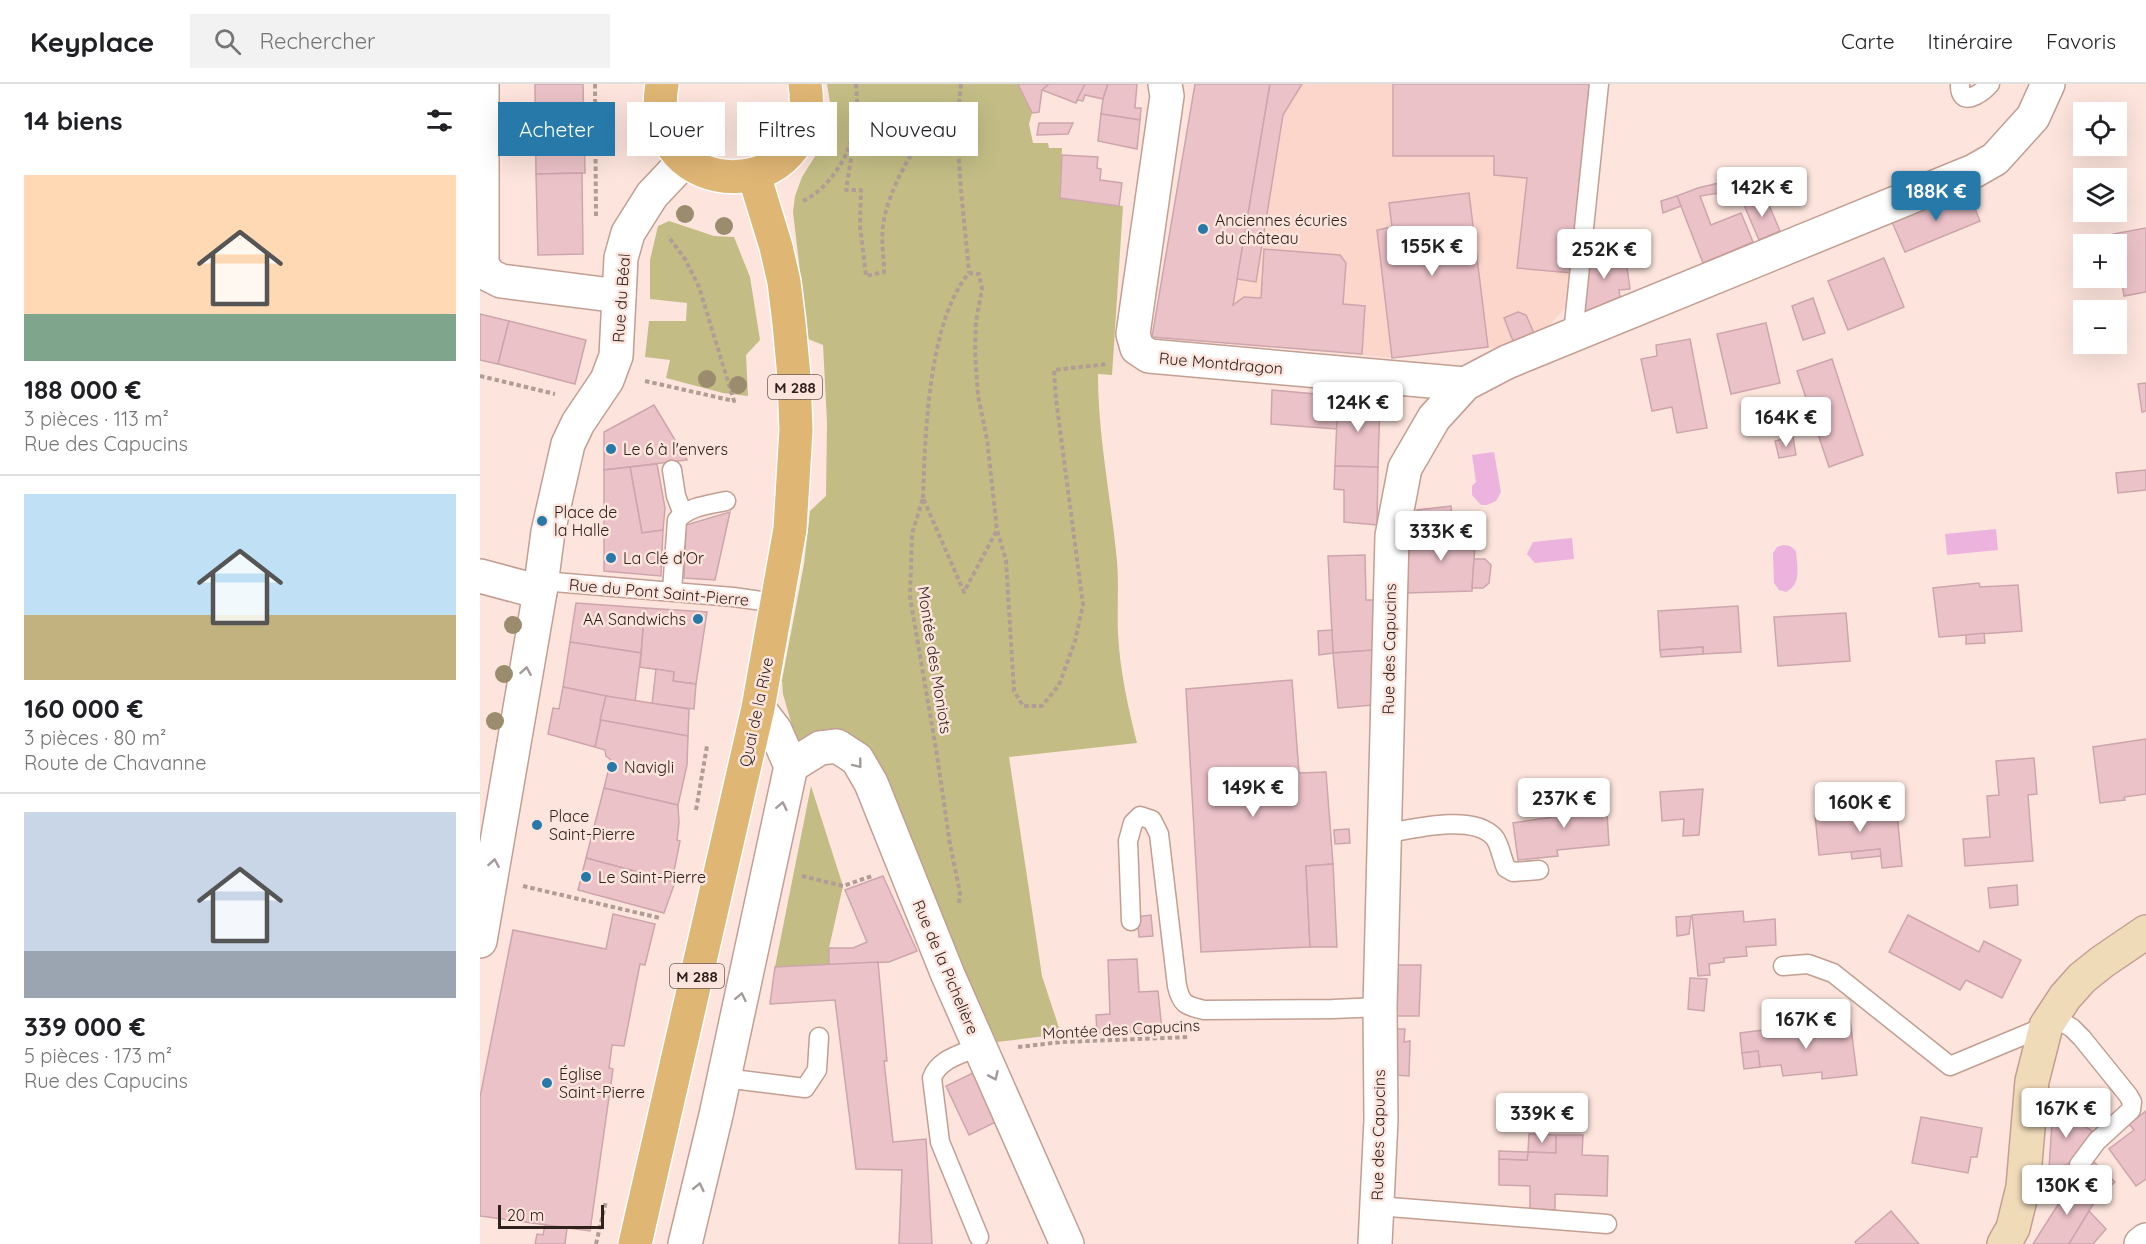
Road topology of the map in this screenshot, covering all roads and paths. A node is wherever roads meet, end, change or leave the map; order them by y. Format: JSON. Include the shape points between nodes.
{"nodes":[{"id":1,"x":482,"y":84,"type":"edge"},
{"id":2,"x":595,"y":84,"type":"edge"},
{"id":3,"x":662,"y":84,"type":"edge"},
{"id":4,"x":805,"y":84,"type":"edge"},
{"id":5,"x":856,"y":84,"type":"edge"},
{"id":6,"x":962,"y":84,"type":"edge"},
{"id":7,"x":1166,"y":84,"type":"edge"},
{"id":8,"x":1599,"y":84,"type":"edge"},
{"id":9,"x":1960,"y":84,"type":"edge"},
{"id":10,"x":1990,"y":84,"type":"edge"},
{"id":11,"x":2048,"y":84,"type":"edge"},
{"id":12,"x":857,"y":102,"type":"edge"},
{"id":13,"x":959,"y":102,"type":"edge"},
{"id":14,"x":849,"y":151,"type":"edge"},
{"id":15,"x":852,"y":156,"type":"edge"},
{"id":16,"x":911,"y":156,"type":"edge"},
{"id":17,"x":959,"y":156,"type":"edge"},
{"id":18,"x":685,"y":160,"type":"junction"},
{"id":19,"x":754,"y":174,"type":"junction"},
{"id":20,"x":803,"y":201,"type":"dead end"},
{"id":21,"x":641,"y":210,"type":"junction"},
{"id":22,"x":596,"y":222,"type":"dead end"},
{"id":23,"x":969,"y":273,"type":"junction"},
{"id":24,"x":619,"y":296,"type":"junction"},
{"id":25,"x":1573,"y":334,"type":"junction"},
{"id":26,"x":1111,"y":354,"type":"dead end"},
{"id":27,"x":480,"y":376,"type":"edge"},
{"id":28,"x":635,"y":378,"type":"dead end"},
{"id":29,"x":1465,"y":384,"type":"junction"},
{"id":30,"x":561,"y":396,"type":"dead end"},
{"id":31,"x":672,"y":470,"type":"dead end"},
{"id":32,"x":923,"y":498,"type":"junction"},
{"id":33,"x":726,"y":501,"type":"dead end"},
{"id":34,"x":683,"y":514,"type":"junction"},
{"id":35,"x":997,"y":530,"type":"junction"},
{"id":36,"x":480,"y":576,"type":"edge"},
{"id":37,"x":541,"y":587,"type":"junction"},
{"id":38,"x":672,"y":591,"type":"junction"},
{"id":39,"x":777,"y":603,"type":"junction"},
{"id":40,"x":758,"y":708,"type":"junction"},
{"id":41,"x":791,"y":766,"type":"junction"},
{"id":42,"x":1384,"y":834,"type":"junction"},
{"id":43,"x":1539,"y":870,"type":"dead end"},
{"id":44,"x":794,"y":873,"type":"dead end"},
{"id":45,"x":873,"y":876,"type":"dead end"},
{"id":46,"x":515,"y":884,"type":"dead end"},
{"id":47,"x":958,"y":905,"type":"dead end"},
{"id":48,"x":660,"y":918,"type":"dead end"},
{"id":49,"x":1131,"y":921,"type":"dead end"},
{"id":50,"x":2146,"y":932,"type":"edge"},
{"id":51,"x":480,"y":941,"type":"edge"},
{"id":52,"x":1784,"y":966,"type":"dead end"},
{"id":53,"x":1380,"y":1007,"type":"junction"},
{"id":54,"x":2049,"y":1021,"type":"junction"},
{"id":55,"x":819,"y":1037,"type":"dead end"},
{"id":56,"x":1190,"y":1037,"type":"dead end"},
{"id":57,"x":994,"y":1047,"type":"junction"},
{"id":58,"x":724,"y":1078,"type":"junction"},
{"id":59,"x":2079,"y":1165,"type":"dead end"},
{"id":60,"x":1377,"y":1206,"type":"junction"},
{"id":61,"x":1607,"y":1224,"type":"dead end"},
{"id":62,"x":979,"y":1237,"type":"dead end"},
{"id":63,"x":2146,"y":1240,"type":"edge"},
{"id":64,"x":635,"y":1244,"type":"edge"},
{"id":65,"x":685,"y":1244,"type":"edge"},
{"id":66,"x":1067,"y":1244,"type":"edge"},
{"id":67,"x":1375,"y":1244,"type":"edge"},
{"id":68,"x":2004,"y":1244,"type":"edge"},
{"id":69,"x":2141,"y":1244,"type":"edge"}],
"edges":[{"from":1,"to":24,"type":"street","via":[[482,264],[489,275],[501,280]]},
{"from":2,"to":22,"type":"path"},
{"from":3,"to":18,"type":"main road","via":[[662,124],[671,144]]},
{"from":4,"to":19,"type":"main road","via":[[808,104],[804,128],[793,148],[775,164]]},
{"from":5,"to":12,"type":"path"},
{"from":6,"to":13,"type":"path"},
{"from":7,"to":29,"type":"street","name":"Rue Montdragon","via":[[1133,334],[1137,348],[1149,356]]},
{"from":8,"to":25,"type":"lane"},
{"from":9,"to":10,"type":"lane","via":[[1959,90],[1970,98]]},
{"from":11,"to":25,"type":"street","name":"Rue des Capucins","via":[[2033,117],[1995,159],[1974,171]]},
{"from":14,"to":20,"type":"path","via":[[813,196]]},
{"from":15,"to":16,"type":"path","via":[[846,190],[861,190],[860,226],[866,276],[884,272],[883,226],[891,196]]},
{"from":17,"to":23,"type":"path"},
{"from":18,"to":19,"type":"main road","via":[[718,176]]},
{"from":18,"to":21,"type":"street","name":"Rue du Béal"},
{"from":19,"to":39,"type":"main road","name":"Quai de la Rive","number":"M 288","via":[[784,282],[794,377],[796,430],[790,529]]},
{"from":21,"to":24,"type":"street","name":"Rue du Béal","via":[[621,258]]},
{"from":21,"to":28,"type":"path","via":[[679,251],[699,287],[734,401]]},
{"from":23,"to":32,"type":"path","via":[[960,283],[941,332],[926,422]]},
{"from":23,"to":35,"type":"path","via":[[978,274],[982,289],[975,352]]},
{"from":24,"to":37,"type":"street","name":"Rue du Béal","via":[[616,356],[608,380],[568,444],[548,532]]},
{"from":25,"to":29,"type":"street","name":"Rue des Capucins"},
{"from":26,"to":35,"type":"path","via":[[1108,365],[1054,370],[1083,605],[1059,685],[1042,706],[1023,706],[1014,691],[1006,560]]},
{"from":27,"to":30,"type":"path"},
{"from":29,"to":42,"type":"street","name":"Rue des Capucins","via":[[1434,418],[1405,468],[1392,536]]},
{"from":31,"to":34,"type":"lane"},
{"from":32,"to":35,"type":"path","via":[[964,592]]},
{"from":32,"to":47,"type":"path","name":"Montée des Moniots","via":[[912,534],[910,597],[960,893]]},
{"from":33,"to":34,"type":"lane"},
{"from":34,"to":38,"type":"lane","via":[[675,528]]},
{"from":36,"to":37,"type":"street"},
{"from":37,"to":38,"type":"lane","name":"Rue du Pont Saint-Pierre"},
{"from":51,"to":37,"type":"street","one_way":true},
{"from":38,"to":39,"type":"lane","name":"Rue du Pont Saint-Pierre"},
{"from":39,"to":40,"type":"main road","name":"Quai de la Rive","number":"M 288"},
{"from":40,"to":41,"type":"street","via":[[775,730]]},
{"from":40,"to":64,"type":"main road","name":"Quai de la Rive","number":"M 288"},
{"from":41,"to":57,"type":"street","name":"Rue de la Pichelière","one_way":true,"via":[[820,748],[837,746],[857,759],[871,783],[948,975]]},
{"from":58,"to":41,"type":"street","one_way":true},
{"from":42,"to":43,"type":"lane","via":[[1465,824],[1483,828],[1495,838],[1506,868],[1513,872]]},
{"from":42,"to":53,"type":"street","name":"Rue des Capucins"},
{"from":44,"to":45,"type":"path","via":[[843,886]]},
{"from":46,"to":48,"type":"path"},
{"from":49,"to":53,"type":"lane","via":[[1128,841],[1133,823],[1140,816],[1152,820],[1159,834],[1177,986],[1179,997],[1188,1006],[1203,1010]]},
{"from":50,"to":54,"type":"main road","via":[[2082,978]]},
{"from":52,"to":54,"type":"lane","via":[[1808,964],[1833,973],[1950,1066]]},
{"from":53,"to":60,"type":"street","name":"Rue des Capucins"},
{"from":54,"to":59,"type":"lane","via":[[2072,1028],[2132,1102],[2131,1110],[2097,1141]]},
{"from":54,"to":68,"type":"main road","via":[[2032,1081],[2023,1187],[2013,1228]]},
{"from":55,"to":58,"type":"lane","via":[[817,1070],[805,1088]]},
{"from":56,"to":57,"type":"path","name":"Montée des Capucins"},
{"from":57,"to":62,"type":"lane","via":[[941,1063],[932,1078],[940,1142]]},
{"from":57,"to":66,"type":"street","name":"Rue de la Pichelière","one_way":true},
{"from":65,"to":58,"type":"street","one_way":true},
{"from":60,"to":61,"type":"lane"},
{"from":60,"to":67,"type":"street","name":"Rue des Capucins"},
{"from":63,"to":69,"type":"street"}]}
